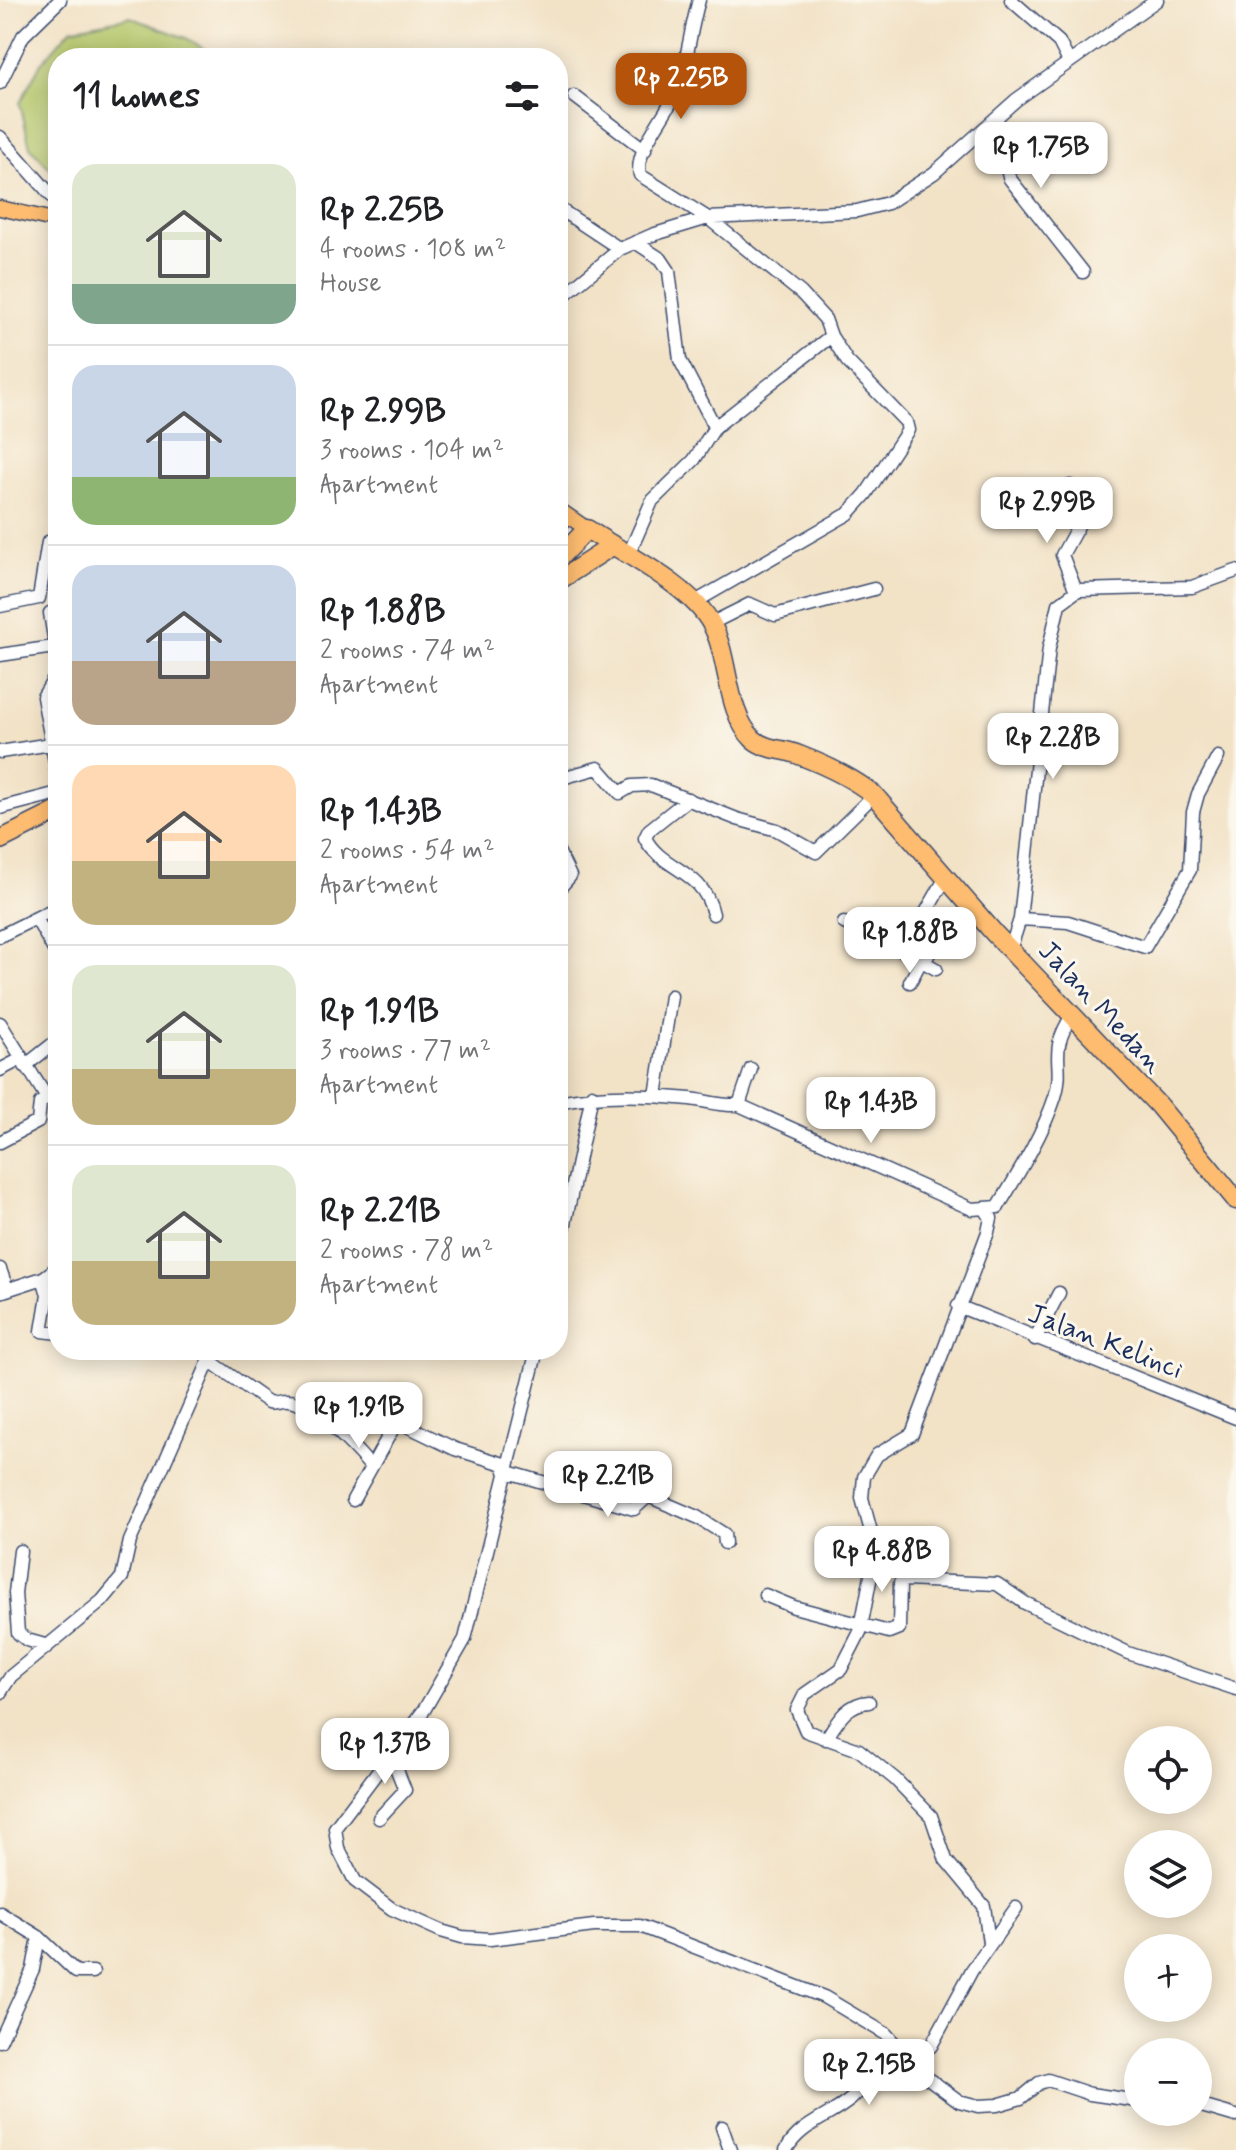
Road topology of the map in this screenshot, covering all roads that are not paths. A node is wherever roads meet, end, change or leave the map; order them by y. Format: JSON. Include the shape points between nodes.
{"nodes":[{"id":1,"x":60,"y":0,"type":"edge"},
{"id":2,"x":699,"y":0,"type":"edge"},
{"id":3,"x":1011,"y":0,"type":"edge"},
{"id":4,"x":1157,"y":0,"type":"edge"},
{"id":5,"x":1069,"y":62,"type":"junction"},
{"id":6,"x":0,"y":83,"type":"edge"},
{"id":7,"x":574,"y":96,"type":"dead end"},
{"id":8,"x":996,"y":119,"type":"junction"},
{"id":9,"x":0,"y":137,"type":"edge"},
{"id":10,"x":645,"y":150,"type":"junction"},
{"id":11,"x":48,"y":192,"type":"edge"},
{"id":12,"x":0,"y":208,"type":"edge"},
{"id":13,"x":568,"y":215,"type":"edge"},
{"id":14,"x":708,"y":218,"type":"junction"},
{"id":15,"x":48,"y":219,"type":"edge"},
{"id":16,"x":635,"y":242,"type":"junction"},
{"id":17,"x":620,"y":249,"type":"junction"},
{"id":18,"x":1083,"y":272,"type":"dead end"},
{"id":19,"x":568,"y":292,"type":"edge"},
{"id":20,"x":831,"y":336,"type":"junction"},
{"id":21,"x":715,"y":427,"type":"junction"},
{"id":22,"x":1070,"y":486,"type":"dead end"},
{"id":23,"x":568,"y":516,"type":"edge"},
{"id":24,"x":587,"y":529,"type":"junction"},
{"id":25,"x":48,"y":542,"type":"dead end"},
{"id":26,"x":568,"y":549,"type":"edge"},
{"id":27,"x":620,"y":551,"type":"junction"},
{"id":28,"x":1236,"y":571,"type":"edge"},
{"id":29,"x":568,"y":576,"type":"edge"},
{"id":30,"x":874,"y":589,"type":"dead end"},
{"id":31,"x":1076,"y":591,"type":"junction"},
{"id":32,"x":695,"y":602,"type":"junction"},
{"id":33,"x":0,"y":606,"type":"edge"},
{"id":34,"x":712,"y":623,"type":"junction"},
{"id":35,"x":48,"y":648,"type":"edge"},
{"id":36,"x":0,"y":655,"type":"edge"},
{"id":37,"x":48,"y":688,"type":"edge"},
{"id":38,"x":48,"y":723,"type":"edge"},
{"id":39,"x":48,"y":744,"type":"edge"},
{"id":40,"x":0,"y":752,"type":"edge"},
{"id":41,"x":1218,"y":757,"type":"dead end"},
{"id":42,"x":568,"y":777,"type":"edge"},
{"id":43,"x":874,"y":795,"type":"junction"},
{"id":44,"x":48,"y":796,"type":"edge"},
{"id":45,"x":688,"y":799,"type":"junction"},
{"id":46,"x":0,"y":808,"type":"edge"},
{"id":47,"x":48,"y":816,"type":"edge"},
{"id":48,"x":48,"y":830,"type":"edge"},
{"id":49,"x":0,"y":840,"type":"edge"},
{"id":50,"x":0,"y":853,"type":"edge"},
{"id":51,"x":945,"y":879,"type":"junction"},
{"id":52,"x":48,"y":912,"type":"edge"},
{"id":53,"x":713,"y":914,"type":"dead end"},
{"id":54,"x":36,"y":918,"type":"junction"},
{"id":55,"x":1020,"y":919,"type":"junction"},
{"id":56,"x":844,"y":923,"type":"dead end"},
{"id":57,"x":0,"y":936,"type":"edge"},
{"id":58,"x":937,"y":938,"type":"dead end"},
{"id":59,"x":48,"y":939,"type":"edge"},
{"id":60,"x":902,"y":950,"type":"junction"},
{"id":61,"x":1010,"y":950,"type":"junction"},
{"id":62,"x":927,"y":964,"type":"junction"},
{"id":63,"x":910,"y":982,"type":"dead end"},
{"id":64,"x":671,"y":996,"type":"dead end"},
{"id":65,"x":1073,"y":1014,"type":"junction"},
{"id":66,"x":0,"y":1023,"type":"edge"},
{"id":67,"x":48,"y":1046,"type":"edge"},
{"id":68,"x":23,"y":1062,"type":"junction"},
{"id":69,"x":751,"y":1069,"type":"dead end"},
{"id":70,"x":0,"y":1070,"type":"edge"},
{"id":71,"x":48,"y":1089,"type":"edge"},
{"id":72,"x":592,"y":1095,"type":"junction"},
{"id":73,"x":656,"y":1096,"type":"junction"},
{"id":74,"x":48,"y":1098,"type":"edge"},
{"id":75,"x":568,"y":1100,"type":"edge"},
{"id":76,"x":739,"y":1105,"type":"junction"},
{"id":77,"x":0,"y":1142,"type":"edge"},
{"id":78,"x":1236,"y":1200,"type":"edge"},
{"id":79,"x":568,"y":1209,"type":"edge"},
{"id":80,"x":986,"y":1210,"type":"junction"},
{"id":81,"x":0,"y":1269,"type":"edge"},
{"id":82,"x":48,"y":1274,"type":"edge"},
{"id":83,"x":43,"y":1278,"type":"junction"},
{"id":84,"x":3,"y":1290,"type":"edge"},
{"id":85,"x":1059,"y":1293,"type":"dead end"},
{"id":86,"x":48,"y":1295,"type":"edge"},
{"id":87,"x":48,"y":1295,"type":"edge"},
{"id":88,"x":958,"y":1306,"type":"junction"},
{"id":89,"x":48,"y":1332,"type":"edge"},
{"id":90,"x":1035,"y":1339,"type":"junction"},
{"id":91,"x":210,"y":1360,"type":"edge"},
{"id":92,"x":217,"y":1360,"type":"edge"},
{"id":93,"x":534,"y":1360,"type":"edge"},
{"id":94,"x":1236,"y":1418,"type":"edge"},
{"id":95,"x":371,"y":1467,"type":"junction"},
{"id":96,"x":506,"y":1468,"type":"junction"},
{"id":97,"x":353,"y":1500,"type":"dead end"},
{"id":98,"x":725,"y":1543,"type":"dead end"},
{"id":99,"x":20,"y":1551,"type":"dead end"},
{"id":100,"x":765,"y":1595,"type":"dead end"},
{"id":101,"x":862,"y":1626,"type":"junction"},
{"id":102,"x":45,"y":1645,"type":"junction"},
{"id":103,"x":1236,"y":1689,"type":"edge"},
{"id":104,"x":0,"y":1693,"type":"edge"},
{"id":105,"x":869,"y":1702,"type":"dead end"},
{"id":106,"x":826,"y":1739,"type":"junction"},
{"id":107,"x":391,"y":1755,"type":"junction"},
{"id":108,"x":379,"y":1818,"type":"dead end"},
{"id":109,"x":1016,"y":1908,"type":"dead end"},
{"id":110,"x":0,"y":1913,"type":"edge"},
{"id":111,"x":39,"y":1937,"type":"junction"},
{"id":112,"x":989,"y":1943,"type":"junction"},
{"id":113,"x":93,"y":1972,"type":"dead end"},
{"id":114,"x":0,"y":2041,"type":"edge"},
{"id":115,"x":901,"y":2048,"type":"junction"},
{"id":116,"x":911,"y":2063,"type":"junction"},
{"id":117,"x":1124,"y":2099,"type":"edge"},
{"id":118,"x":1212,"y":2109,"type":"edge"},
{"id":119,"x":1236,"y":2116,"type":"edge"},
{"id":120,"x":722,"y":2127,"type":"dead end"},
{"id":121,"x":730,"y":2150,"type":"edge"},
{"id":122,"x":786,"y":2150,"type":"edge"}],
"edges":[{"from":1,"to":6,"type":"street","via":[[23,36]]},
{"from":2,"to":10,"type":"street","via":[[676,91]]},
{"from":3,"to":5,"type":"street","via":[[1059,42]]},
{"from":4,"to":5,"type":"street"},
{"from":5,"to":8,"type":"street"},
{"from":7,"to":10,"type":"street"},
{"from":8,"to":14,"type":"street","via":[[934,173],[888,203],[857,211]]},
{"from":8,"to":18,"type":"street","via":[[1005,135],[1010,179]]},
{"from":9,"to":11,"type":"street"},
{"from":10,"to":14,"type":"street","via":[[641,177]]},
{"from":12,"to":15,"type":"main road"},
{"from":13,"to":17,"type":"street"},
{"from":14,"to":16,"type":"street"},
{"from":14,"to":20,"type":"street","via":[[815,306]]},
{"from":16,"to":17,"type":"street"},
{"from":16,"to":21,"type":"street","via":[[669,271],[680,360]]},
{"from":17,"to":19,"type":"street"},
{"from":20,"to":21,"type":"street"},
{"from":20,"to":32,"type":"street","via":[[847,361],[906,422],[906,435],[848,514]]},
{"from":21,"to":27,"type":"street","via":[[692,463],[652,501]]},
{"from":22,"to":31,"type":"street","via":[[1090,506],[1062,555]]},
{"from":23,"to":24,"type":"main road","name":"Jalan Medan"},
{"from":24,"to":26,"type":"highway"},
{"from":24,"to":27,"type":"highway","name":"Jalan Medan"},
{"from":25,"to":33,"type":"street","via":[[39,598]]},
{"from":27,"to":29,"type":"highway"},
{"from":27,"to":32,"type":"highway","name":"Jalan Medan"},
{"from":28,"to":31,"type":"street","via":[[1192,587]]},
{"from":30,"to":34,"type":"street","via":[[775,615],[750,604]]},
{"from":31,"to":55,"type":"street","via":[[1059,604],[1049,648]]},
{"from":32,"to":34,"type":"highway","name":"Jalan Medan"},
{"from":34,"to":43,"type":"highway","name":"Jalan Medan","via":[[736,705],[752,737],[770,749],[795,753],[849,778]]},
{"from":35,"to":36,"type":"street"},
{"from":37,"to":38,"type":"street"},
{"from":39,"to":40,"type":"street"},
{"from":41,"to":55,"type":"street","via":[[1193,812],[1190,870],[1145,947],[1068,922]]},
{"from":42,"to":45,"type":"street","via":[[597,768],[620,793],[648,785]]},
{"from":43,"to":45,"type":"street","via":[[816,852],[777,830]]},
{"from":43,"to":51,"type":"highway","name":"Jalan Medan"},
{"from":44,"to":46,"type":"street"},
{"from":45,"to":53,"type":"street","via":[[649,830],[646,840],[701,885]]},
{"from":47,"to":49,"type":"highway"},
{"from":48,"to":50,"type":"highway"},
{"from":51,"to":60,"type":"street"},
{"from":51,"to":61,"type":"highway","name":"Jalan Medan"},
{"from":52,"to":54,"type":"street"},
{"from":54,"to":57,"type":"street"},
{"from":54,"to":59,"type":"street"},
{"from":55,"to":61,"type":"street"},
{"from":56,"to":60,"type":"street"},
{"from":58,"to":62,"type":"street"},
{"from":60,"to":62,"type":"street"},
{"from":61,"to":65,"type":"highway","name":"Jalan Medan"},
{"from":62,"to":63,"type":"street"},
{"from":64,"to":73,"type":"street"},
{"from":65,"to":78,"type":"highway","name":"Jalan Medan"},
{"from":65,"to":80,"type":"street","via":[[1058,1040],[1054,1099],[998,1207]]},
{"from":66,"to":68,"type":"street"},
{"from":67,"to":68,"type":"street"},
{"from":68,"to":70,"type":"street"},
{"from":68,"to":71,"type":"street"},
{"from":69,"to":76,"type":"street"},
{"from":72,"to":73,"type":"street"},
{"from":72,"to":75,"type":"street"},
{"from":72,"to":79,"type":"street"},
{"from":73,"to":76,"type":"street","via":[[719,1107]]},
{"from":74,"to":77,"type":"street","via":[[40,1104],[38,1122]]},
{"from":76,"to":80,"type":"street","via":[[972,1209]]},
{"from":80,"to":88,"type":"street","via":[[991,1218],[988,1232]]},
{"from":81,"to":84,"type":"street"},
{"from":82,"to":83,"type":"street"},
{"from":83,"to":84,"type":"street"},
{"from":83,"to":87,"type":"street"},
{"from":85,"to":90,"type":"street"},
{"from":86,"to":89,"type":"street","via":[[42,1331]]},
{"from":88,"to":90,"type":"street","name":"Jalan Kelinci"},
{"from":88,"to":101,"type":"street","via":[[912,1434],[884,1449],[864,1477],[862,1498],[876,1550]]},
{"from":90,"to":94,"type":"street","name":"Jalan Kelinci"},
{"from":91,"to":102,"type":"street","via":[[130,1541],[122,1577],[102,1601]]},
{"from":92,"to":95,"type":"street","via":[[268,1402],[303,1407]]},
{"from":93,"to":96,"type":"street"},
{"from":95,"to":96,"type":"street","via":[[397,1421]]},
{"from":95,"to":97,"type":"street"},
{"from":96,"to":98,"type":"street","via":[[634,1509],[650,1497],[720,1530]]},
{"from":96,"to":107,"type":"street","via":[[465,1639]]},
{"from":99,"to":102,"type":"street","via":[[18,1633]]},
{"from":100,"to":101,"type":"street"},
{"from":101,"to":103,"type":"street","via":[[881,1632],[899,1628],[900,1583],[905,1580],[997,1584],[1128,1653]]},
{"from":101,"to":106,"type":"street","via":[[841,1669],[798,1703],[802,1727]]},
{"from":102,"to":104,"type":"street"},
{"from":105,"to":106,"type":"street","via":[[856,1703],[842,1714]]},
{"from":106,"to":112,"type":"street","via":[[869,1758],[931,1816],[946,1860],[984,1906]]},
{"from":107,"to":108,"type":"street","via":[[405,1790]]},
{"from":107,"to":115,"type":"street","via":[[335,1828],[338,1848],[355,1881],[392,1909],[474,1939],[594,1926],[656,1930],[815,1993]]},
{"from":109,"to":112,"type":"street"},
{"from":110,"to":111,"type":"street"},
{"from":111,"to":113,"type":"street","via":[[76,1972]]},
{"from":111,"to":114,"type":"street","via":[[33,1969]]},
{"from":112,"to":116,"type":"street","via":[[931,2046]]},
{"from":115,"to":116,"type":"street"},
{"from":115,"to":122,"type":"street","via":[[847,2102],[793,2137]]},
{"from":116,"to":117,"type":"street","via":[[948,2094],[978,2106],[1021,2098],[1048,2080]]},
{"from":118,"to":119,"type":"street"},
{"from":120,"to":121,"type":"street"}]}
